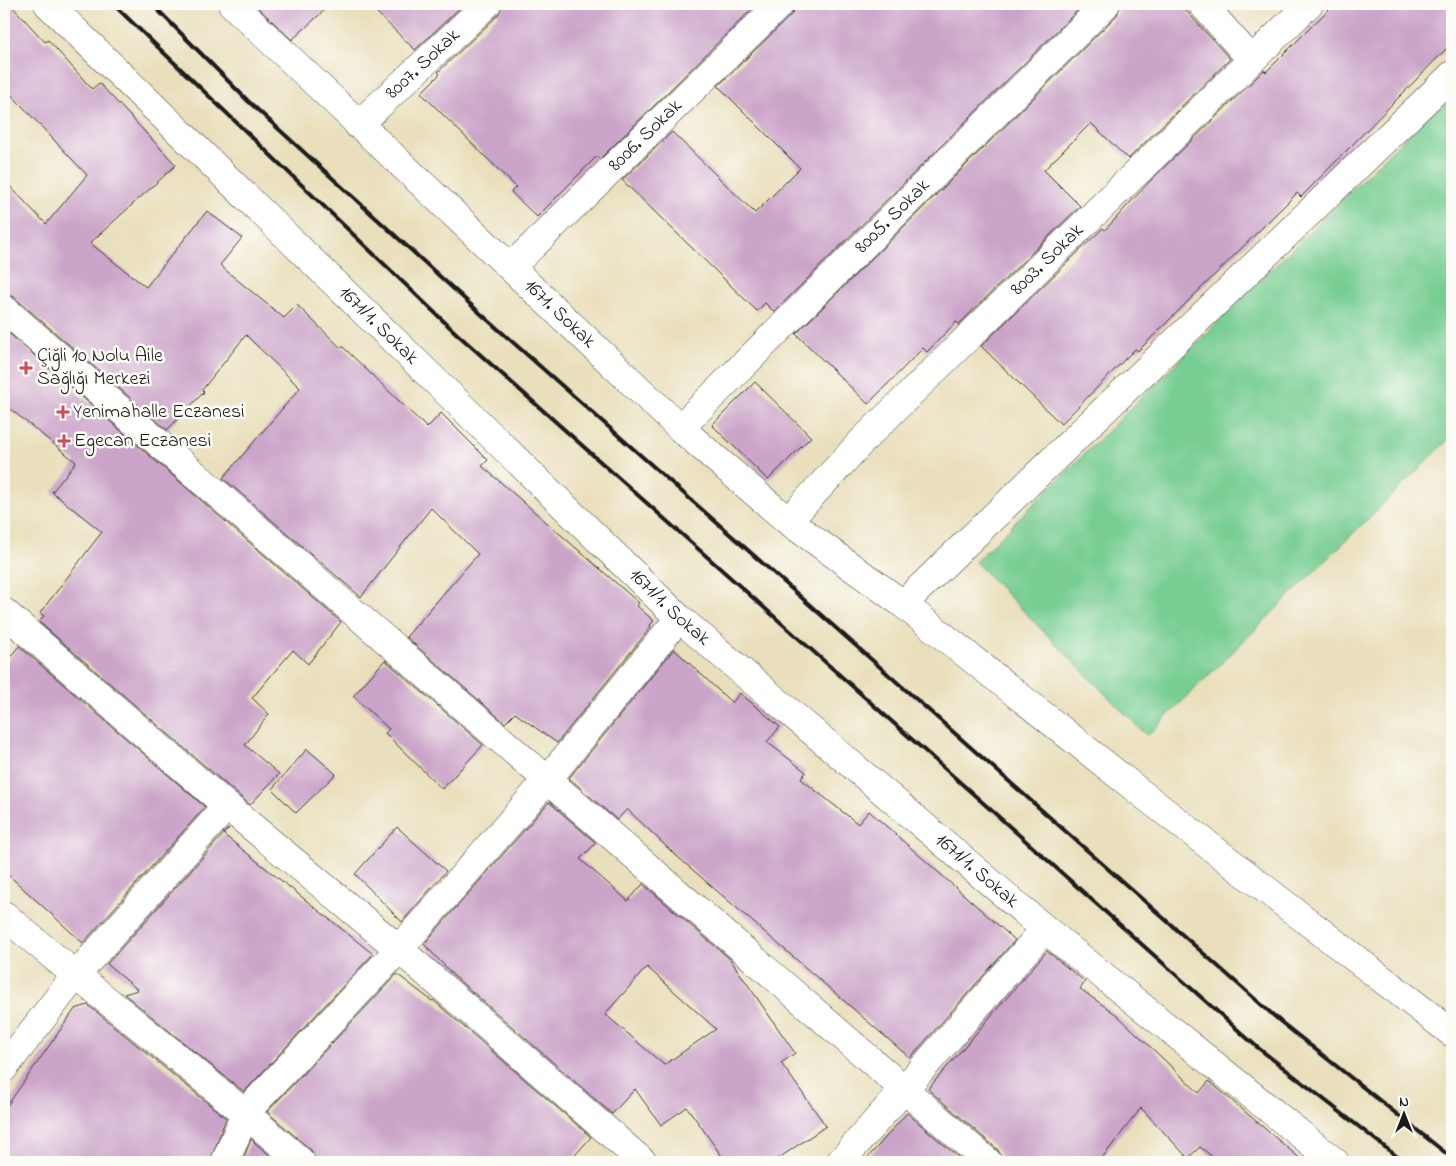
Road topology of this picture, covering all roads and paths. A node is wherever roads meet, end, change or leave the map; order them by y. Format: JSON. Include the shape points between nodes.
{"nodes":[{"id":1,"x":48,"y":4,"type":"edge"},
{"id":2,"x":232,"y":4,"type":"edge"},
{"id":3,"x":487,"y":4,"type":"edge"},
{"id":4,"x":780,"y":4,"type":"edge"},
{"id":5,"x":1106,"y":4,"type":"edge"},
{"id":6,"x":1202,"y":4,"type":"edge"},
{"id":7,"x":1309,"y":4,"type":"edge"},
{"id":8,"x":1252,"y":60,"type":"junction"},
{"id":9,"x":1452,"y":75,"type":"edge"},
{"id":10,"x":358,"y":125,"type":"junction"},
{"id":11,"x":510,"y":267,"type":"junction"},
{"id":12,"x":4,"y":309,"type":"edge"},
{"id":13,"x":680,"y":428,"type":"junction"},
{"id":14,"x":788,"y":521,"type":"junction"},
{"id":15,"x":903,"y":604,"type":"junction"},
{"id":16,"x":4,"y":612,"type":"edge"},
{"id":17,"x":679,"y":618,"type":"junction"},
{"id":18,"x":548,"y":779,"type":"junction"},
{"id":19,"x":227,"y":806,"type":"junction"},
{"id":20,"x":4,"y":915,"type":"edge"},
{"id":21,"x":1045,"y":929,"type":"junction"},
{"id":22,"x":399,"y":949,"type":"junction"},
{"id":23,"x":75,"y":976,"type":"junction"},
{"id":24,"x":1452,"y":1033,"type":"edge"},
{"id":25,"x":4,"y":1068,"type":"edge"},
{"id":26,"x":904,"y":1088,"type":"junction"},
{"id":27,"x":246,"y":1112,"type":"junction"},
{"id":28,"x":225,"y":1162,"type":"edge"},
{"id":29,"x":302,"y":1162,"type":"edge"},
{"id":30,"x":643,"y":1162,"type":"edge"},
{"id":31,"x":840,"y":1162,"type":"edge"},
{"id":32,"x":988,"y":1162,"type":"edge"},
{"id":33,"x":1334,"y":1162,"type":"edge"}],
"edges":[{"from":1,"to":17,"type":"street","name":"1671/1. Sokak"},
{"from":2,"to":10,"type":"street","name":"1671. Sokak"},
{"from":3,"to":10,"type":"street","name":"8007. Sokak"},
{"from":4,"to":11,"type":"street","name":"8006. Sokak"},
{"from":5,"to":13,"type":"street","name":"8005. Sokak"},
{"from":6,"to":8,"type":"street"},
{"from":7,"to":8,"type":"street","name":"8003. Sokak"},
{"from":8,"to":14,"type":"street","name":"8003. Sokak","via":[[864,439]]},
{"from":9,"to":15,"type":"street"},
{"from":10,"to":11,"type":"street","name":"1671. Sokak"},
{"from":11,"to":13,"type":"street","name":"1671. Sokak"},
{"from":12,"to":18,"type":"street"},
{"from":13,"to":14,"type":"street","name":"1671. Sokak"},
{"from":14,"to":15,"type":"street","name":"1671. Sokak"},
{"from":15,"to":24,"type":"street","name":"1671. Sokak"},
{"from":16,"to":19,"type":"street"},
{"from":17,"to":18,"type":"street"},
{"from":17,"to":21,"type":"street","name":"1671/1. Sokak"},
{"from":18,"to":22,"type":"street"},
{"from":18,"to":26,"type":"street"},
{"from":19,"to":22,"type":"street"},
{"from":19,"to":23,"type":"street"},
{"from":20,"to":23,"type":"street"},
{"from":21,"to":26,"type":"street"},
{"from":21,"to":33,"type":"street","name":"1671/1. Sokak"},
{"from":22,"to":27,"type":"street"},
{"from":22,"to":30,"type":"street"},
{"from":23,"to":25,"type":"street"},
{"from":23,"to":27,"type":"street"},
{"from":26,"to":31,"type":"street"},
{"from":26,"to":32,"type":"street"},
{"from":27,"to":28,"type":"street"},
{"from":27,"to":29,"type":"street"}]}
